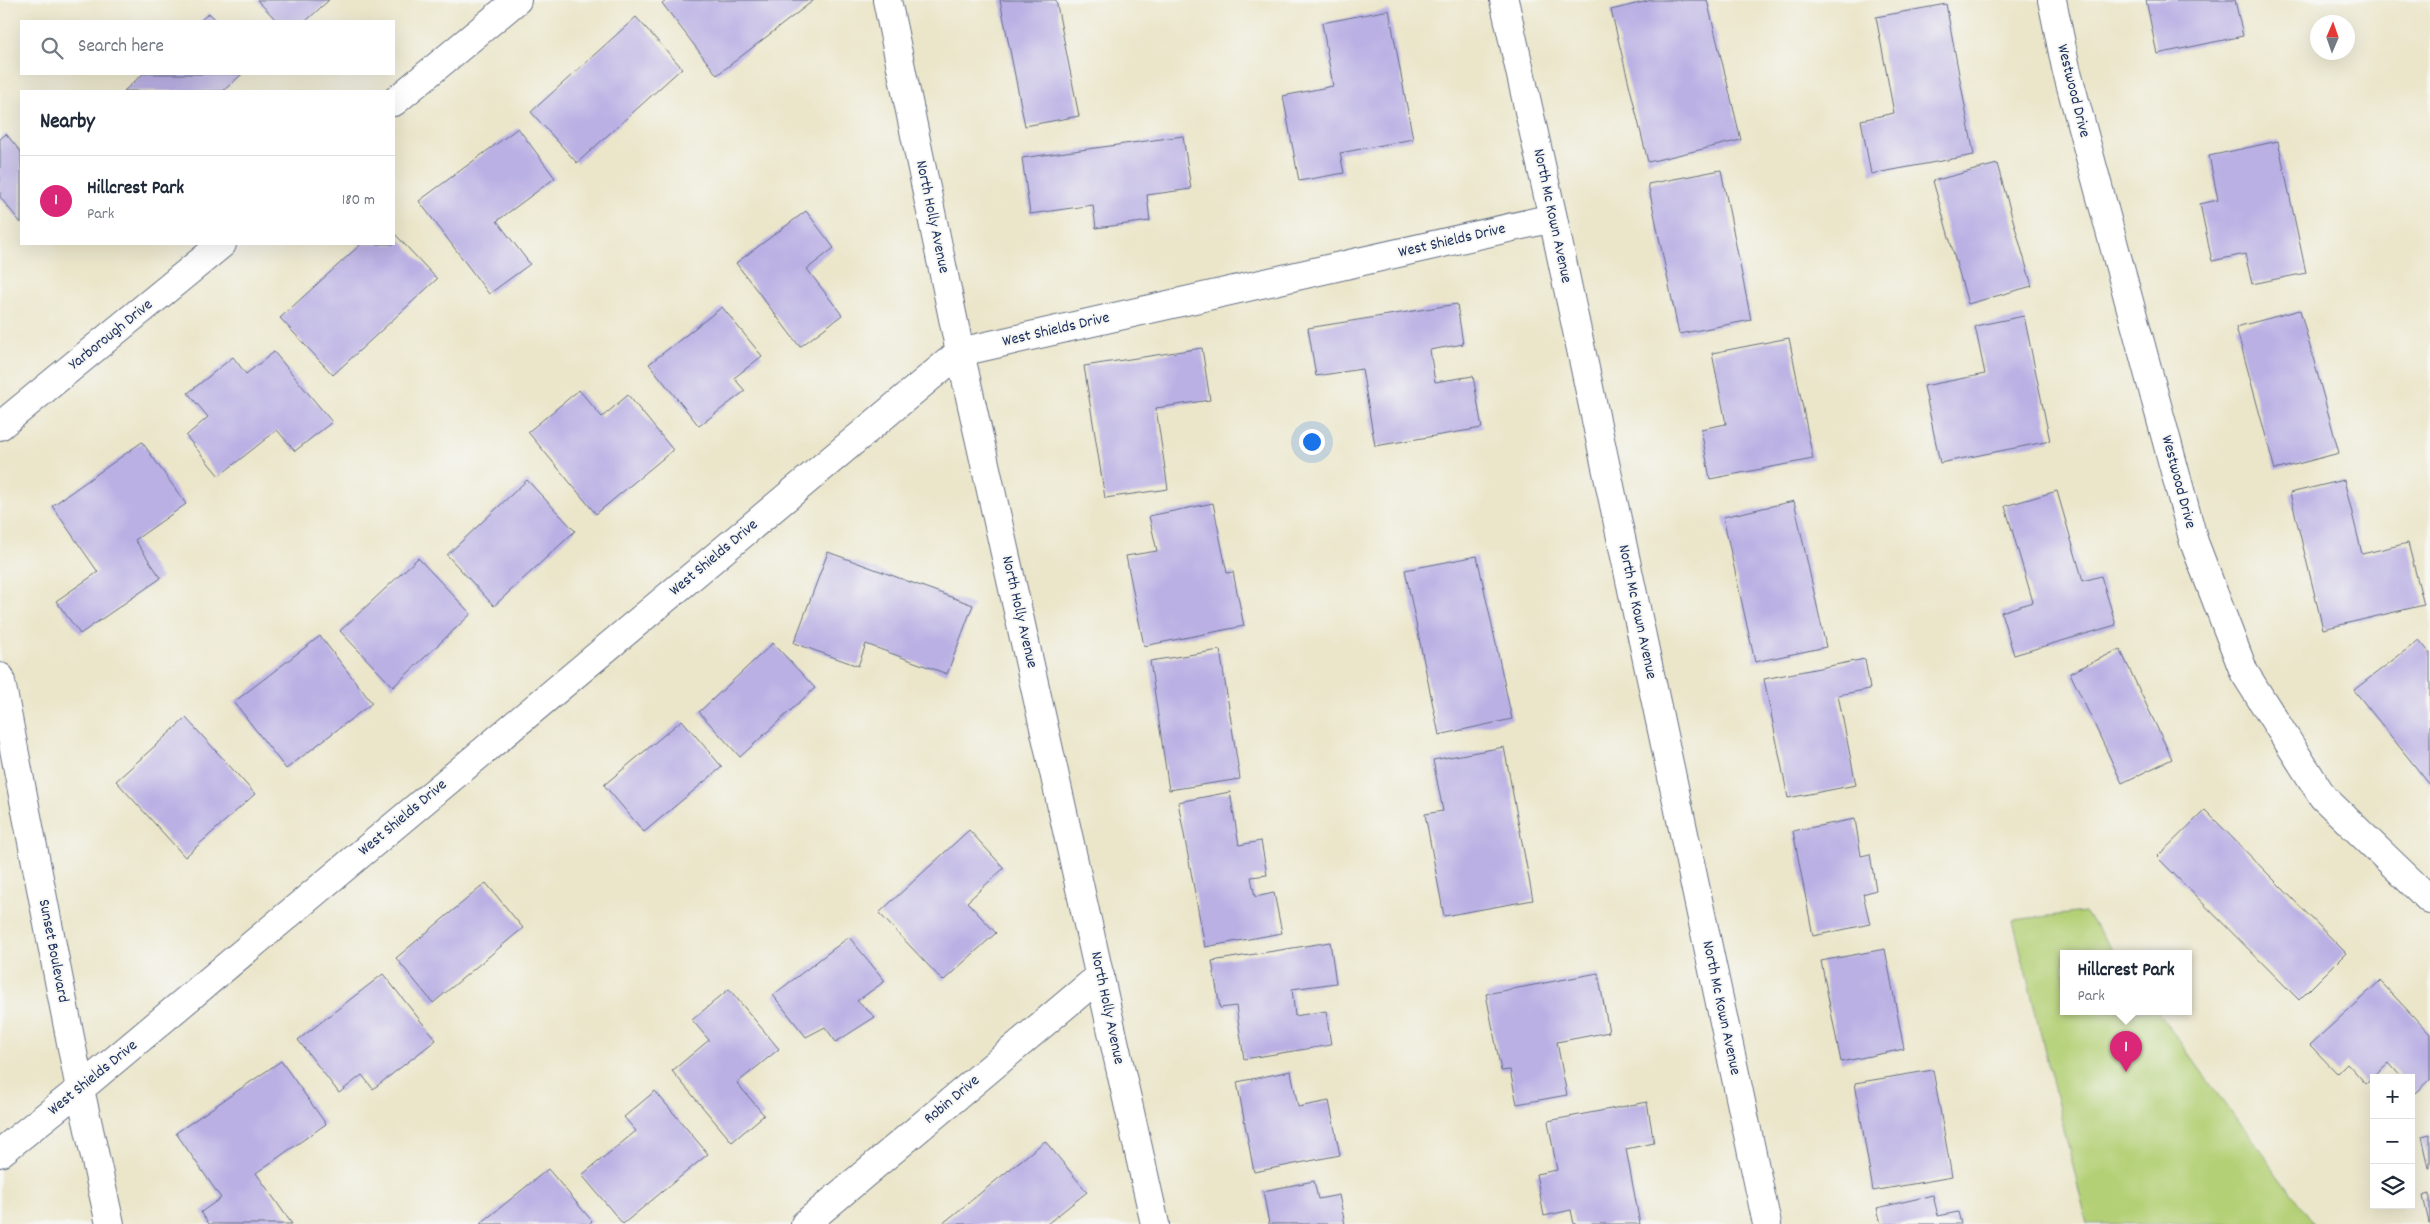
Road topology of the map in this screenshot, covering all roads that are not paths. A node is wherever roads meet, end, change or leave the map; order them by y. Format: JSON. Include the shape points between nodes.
{"nodes":[{"id":1,"x":517,"y":0,"type":"edge"},
{"id":2,"x":886,"y":0,"type":"edge"},
{"id":3,"x":1504,"y":0,"type":"edge"},
{"id":4,"x":2052,"y":0,"type":"edge"},
{"id":5,"x":395,"y":101,"type":"edge"},
{"id":6,"x":1553,"y":218,"type":"junction"},
{"id":7,"x":221,"y":245,"type":"edge"},
{"id":8,"x":960,"y":352,"type":"junction"},
{"id":9,"x":0,"y":426,"type":"edge"},
{"id":10,"x":0,"y":677,"type":"edge"},
{"id":11,"x":2430,"y":900,"type":"edge"},
{"id":12,"x":1100,"y":976,"type":"junction"},
{"id":13,"x":80,"y":1089,"type":"junction"},
{"id":14,"x":0,"y":1153,"type":"edge"},
{"id":15,"x":110,"y":1224,"type":"edge"},
{"id":16,"x":805,"y":1224,"type":"edge"},
{"id":17,"x":1155,"y":1224,"type":"edge"},
{"id":18,"x":1767,"y":1224,"type":"edge"}],
"edges":[{"from":1,"to":5,"type":"street"},
{"from":2,"to":8,"type":"street","name":"North Holly Avenue"},
{"from":3,"to":6,"type":"street","name":"North Mc Kown Avenue"},
{"from":4,"to":11,"type":"street","name":"Westwood Drive","via":[[2066,68],[2194,542],[2244,672],[2323,797]]},
{"from":6,"to":8,"type":"street","name":"West Shields Drive"},
{"from":6,"to":18,"type":"street","name":"North Mc Kown Avenue"},
{"from":7,"to":9,"type":"street","name":"Yarborough Drive"},
{"from":8,"to":12,"type":"street","name":"North Holly Avenue"},
{"from":8,"to":13,"type":"street","name":"West Shields Drive"},
{"from":10,"to":13,"type":"street","name":"Sunset Boulevard"},
{"from":12,"to":16,"type":"street","name":"Robin Drive"},
{"from":12,"to":17,"type":"street","name":"North Holly Avenue"},
{"from":13,"to":14,"type":"street","name":"West Shields Drive"},
{"from":13,"to":15,"type":"street","name":"Sunset Boulevard"}]}
